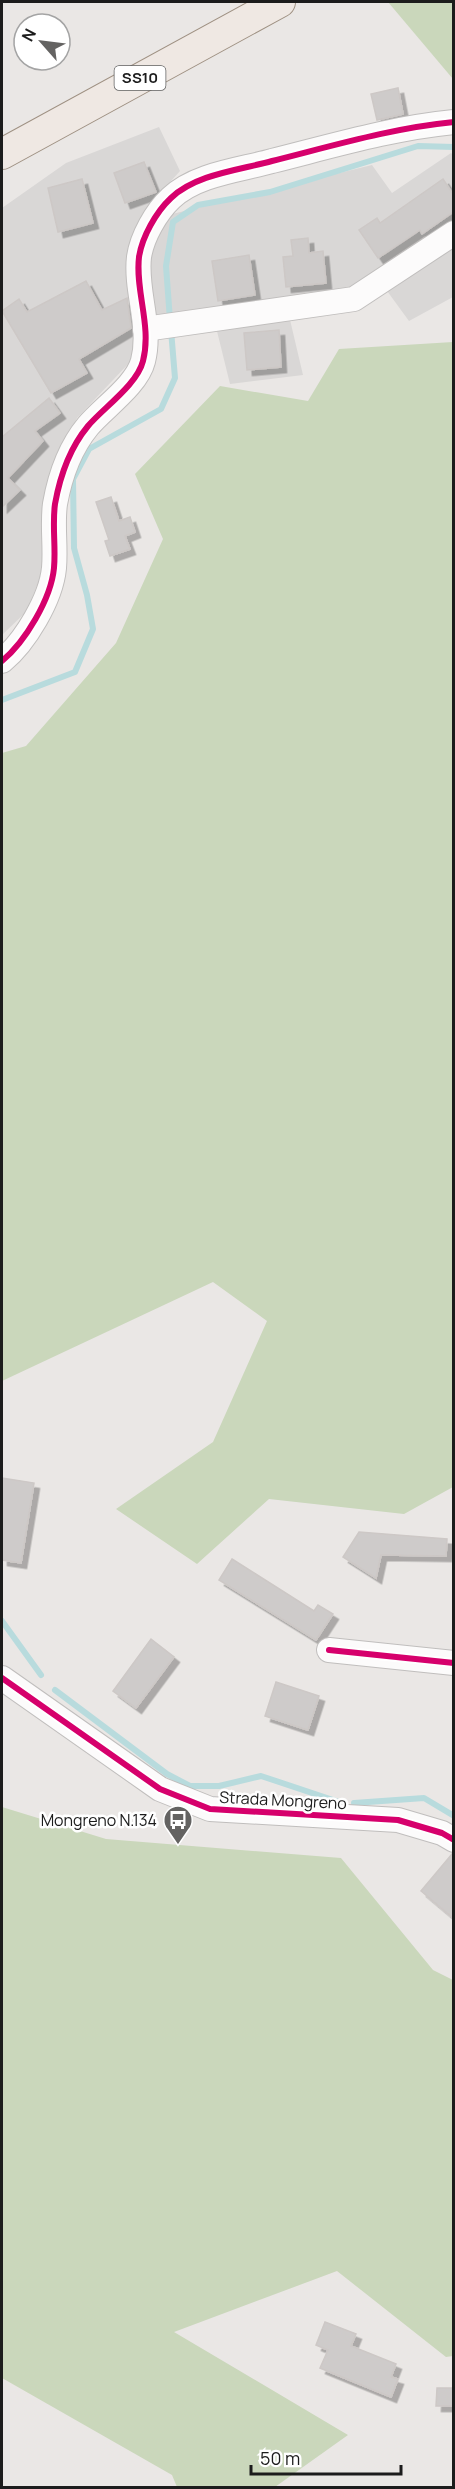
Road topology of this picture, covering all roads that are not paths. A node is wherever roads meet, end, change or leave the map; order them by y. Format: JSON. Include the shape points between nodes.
{"nodes":[{"id":1,"x":279,"y":2,"type":"edge"},
{"id":2,"x":453,"y":122,"type":"edge"},
{"id":3,"x":2,"y":154,"type":"edge"},
{"id":4,"x":453,"y":233,"type":"edge"},
{"id":5,"x":149,"y":329,"type":"junction"},
{"id":6,"x":2,"y":661,"type":"edge"},
{"id":7,"x":329,"y":1650,"type":"dead end"},
{"id":8,"x":453,"y":1663,"type":"edge"},
{"id":9,"x":2,"y":1678,"type":"edge"},
{"id":10,"x":453,"y":1840,"type":"edge"}],
"edges":[{"from":1,"to":3,"type":"main road","number":"SS10"},
{"from":2,"to":5,"type":"street","via":[[352,141],[198,181],[171,197],[152,222],[139,257]]},
{"from":4,"to":5,"type":"street","via":[[354,299]]},
{"from":5,"to":6,"type":"street","via":[[143,363],[125,389],[87,427],[66,459],[55,506],[54,570],[37,617]]},
{"from":7,"to":8,"type":"street"},
{"from":9,"to":10,"type":"street","name":"Strada Mongreno","via":[[160,1789],[210,1809],[398,1820]]}]}
